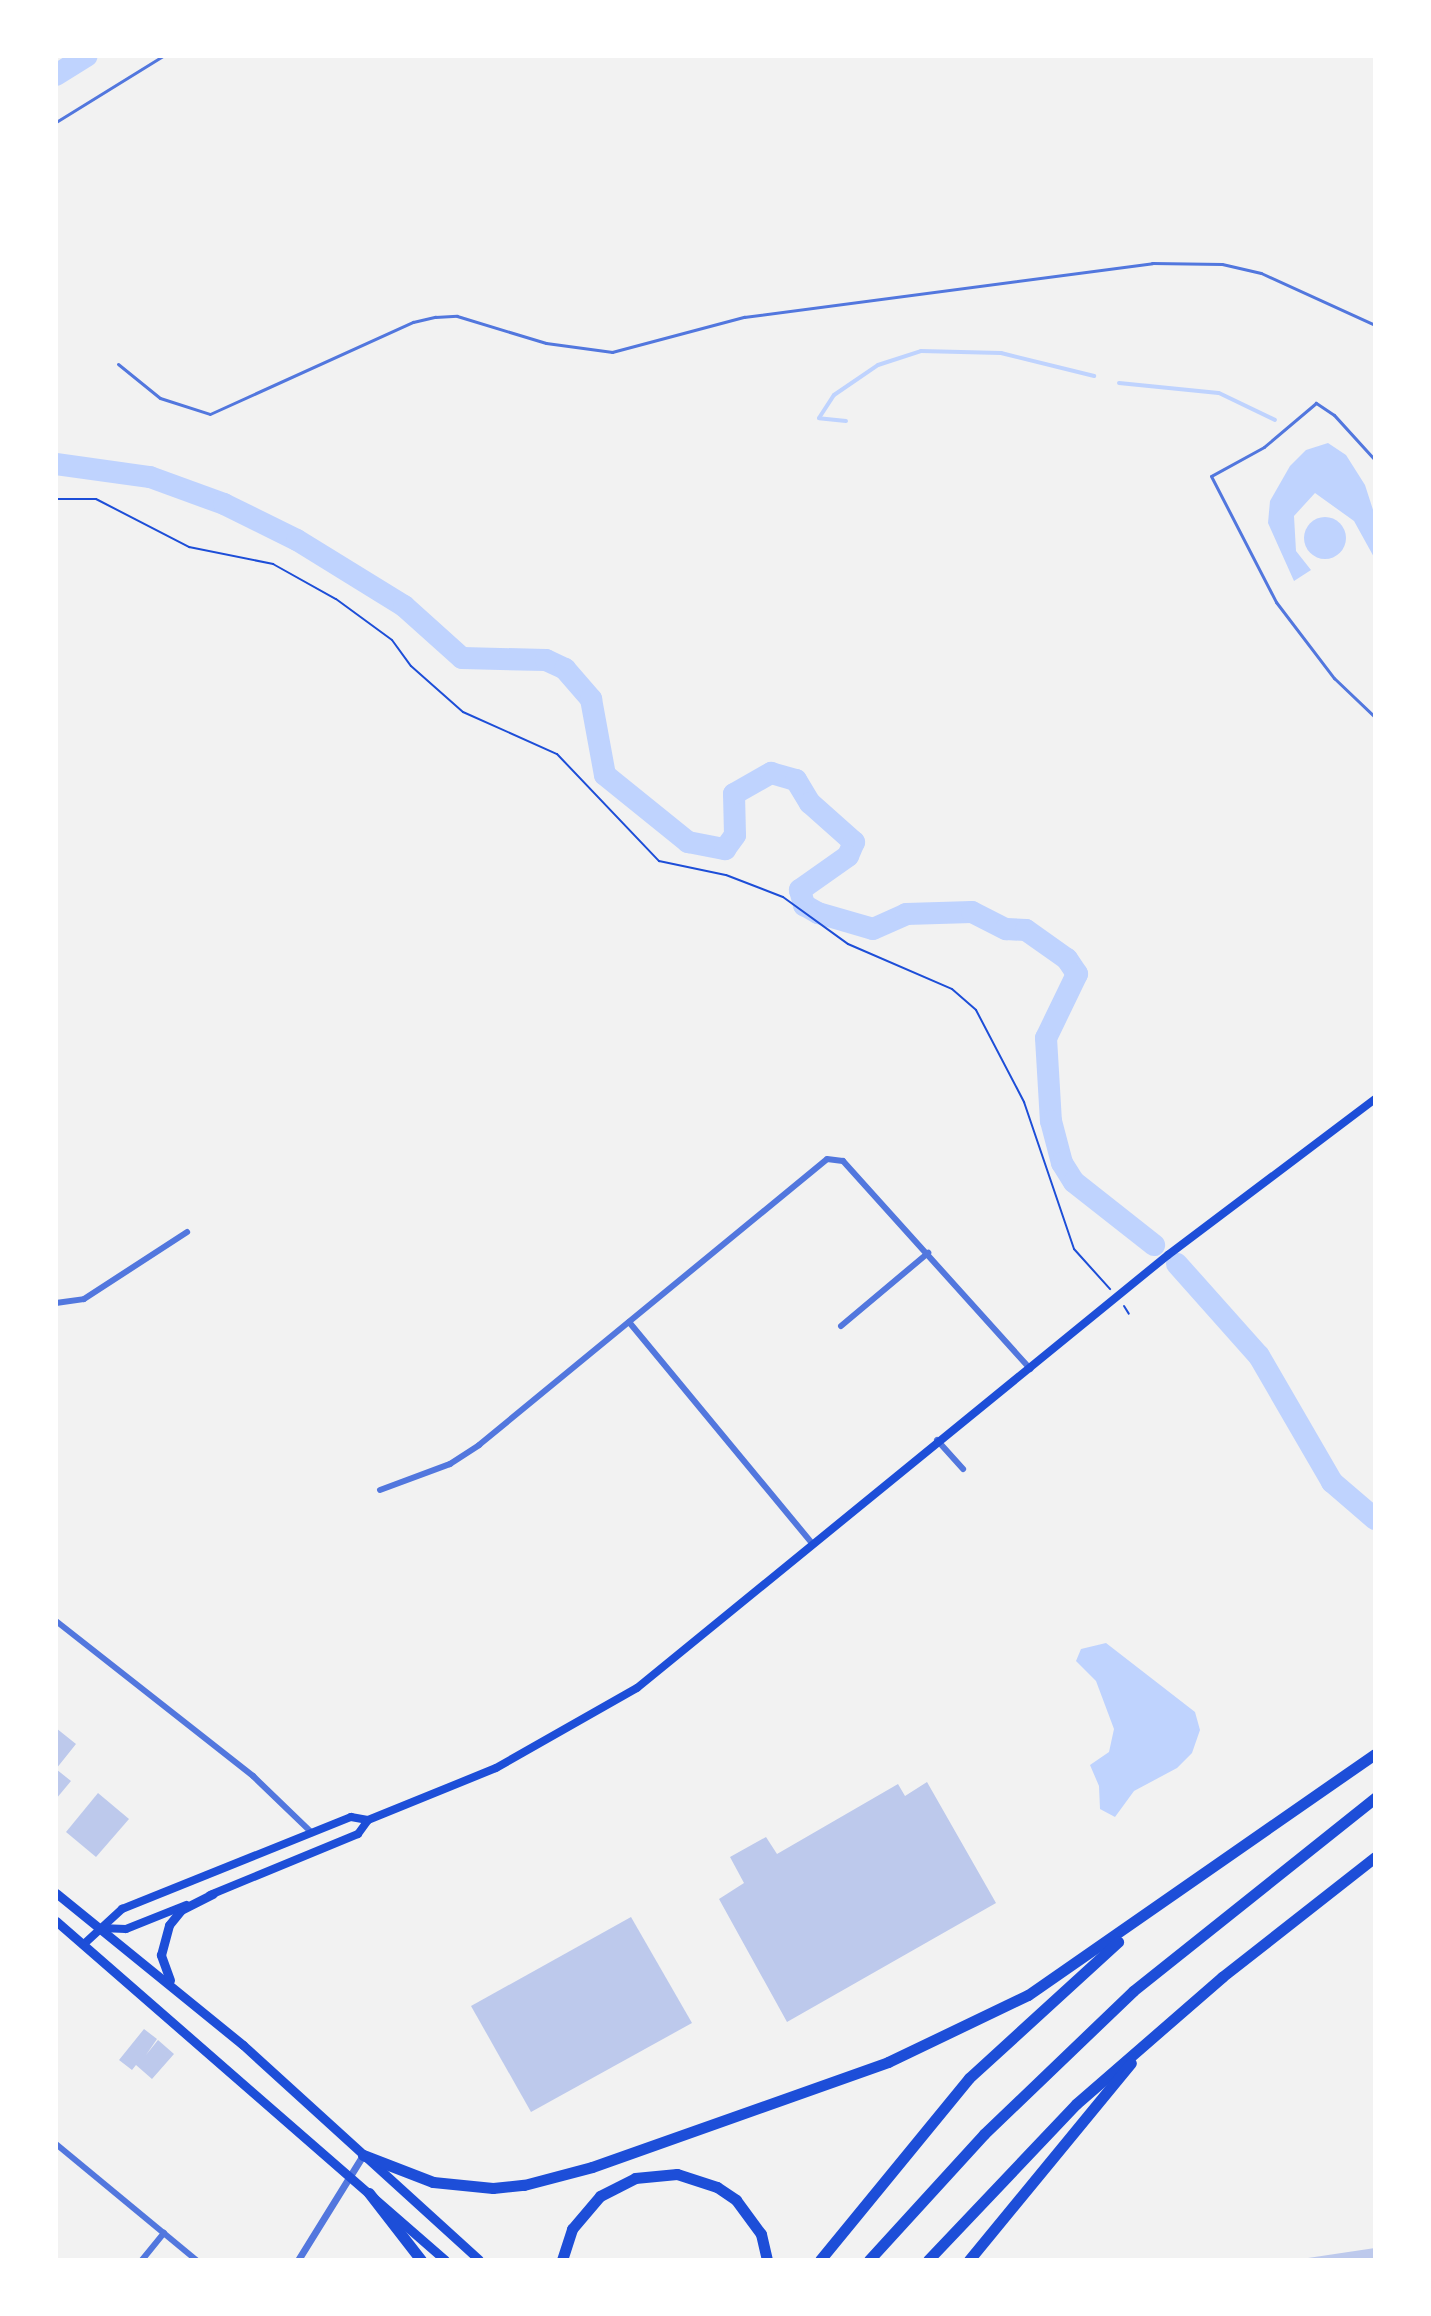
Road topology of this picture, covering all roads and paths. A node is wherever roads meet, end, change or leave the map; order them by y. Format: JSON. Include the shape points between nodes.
{"nodes":[{"id":1,"x":163,"y":56,"type":"edge"},
{"id":2,"x":56,"y":122,"type":"edge"},
{"id":3,"x":1375,"y":325,"type":"edge"},
{"id":4,"x":118,"y":364,"type":"dead end"},
{"id":5,"x":1375,"y":460,"type":"edge"},
{"id":6,"x":56,"y":499,"type":"edge"},
{"id":7,"x":1375,"y":717,"type":"edge"},
{"id":8,"x":1375,"y":1099,"type":"edge"},
{"id":9,"x":187,"y":1232,"type":"dead end"},
{"id":10,"x":928,"y":1253,"type":"junction"},
{"id":11,"x":1107,"y":1285,"type":"dead end"},
{"id":12,"x":56,"y":1303,"type":"edge"},
{"id":13,"x":629,"y":1322,"type":"junction"},
{"id":14,"x":841,"y":1326,"type":"dead end"},
{"id":15,"x":1030,"y":1369,"type":"junction"},
{"id":16,"x":937,"y":1440,"type":"junction"},
{"id":17,"x":963,"y":1469,"type":"dead end"},
{"id":18,"x":380,"y":1490,"type":"dead end"},
{"id":19,"x":811,"y":1542,"type":"junction"},
{"id":20,"x":56,"y":1621,"type":"edge"},
{"id":21,"x":1375,"y":1754,"type":"edge"},
{"id":22,"x":1375,"y":1798,"type":"edge"},
{"id":23,"x":368,"y":1820,"type":"junction"},
{"id":24,"x":312,"y":1833,"type":"junction"},
{"id":25,"x":1375,"y":1857,"type":"edge"},
{"id":26,"x":56,"y":1893,"type":"edge"},
{"id":27,"x":213,"y":1894,"type":"junction"},
{"id":28,"x":1165,"y":1903,"type":"junction"},
{"id":29,"x":56,"y":1921,"type":"edge"},
{"id":30,"x":100,"y":1928,"type":"junction"},
{"id":31,"x":84,"y":1944,"type":"junction"},
{"id":32,"x":174,"y":1986,"type":"junction"},
{"id":33,"x":1167,"y":2024,"type":"junction"},
{"id":34,"x":56,"y":2144,"type":"edge"},
{"id":35,"x":363,"y":2155,"type":"junction"},
{"id":36,"x":349,"y":2175,"type":"junction"},
{"id":37,"x":369,"y":2193,"type":"junction"},
{"id":38,"x":164,"y":2233,"type":"junction"},
{"id":39,"x":142,"y":2260,"type":"edge"},
{"id":40,"x":196,"y":2260,"type":"edge"},
{"id":41,"x":298,"y":2260,"type":"edge"},
{"id":42,"x":421,"y":2260,"type":"edge"},
{"id":43,"x":445,"y":2260,"type":"edge"},
{"id":44,"x":479,"y":2260,"type":"edge"},
{"id":45,"x":562,"y":2260,"type":"edge"},
{"id":46,"x":767,"y":2260,"type":"edge"},
{"id":47,"x":820,"y":2260,"type":"edge"},
{"id":48,"x":869,"y":2260,"type":"edge"},
{"id":49,"x":928,"y":2260,"type":"edge"},
{"id":50,"x":969,"y":2260,"type":"edge"}],
"edges":[{"from":1,"to":2,"type":"lane"},
{"from":3,"to":4,"type":"lane","via":[[1261,273],[1222,264],[1152,263],[744,317],[612,352],[546,343],[457,316],[435,317],[413,322],[210,414],[160,398]]},
{"from":5,"to":7,"type":"lane","via":[[1316,403],[1264,447],[1211,476],[1276,602],[1334,678]]},
{"from":6,"to":11,"type":"path","via":[[96,499],[189,547],[273,564],[336,599],[392,640],[411,666],[463,712],[557,754],[659,861],[726,875],[783,897],[848,944],[952,989],[976,1010],[1024,1102],[1074,1249]]},
{"from":8,"to":15,"type":"main road","via":[[1168,1255]]},
{"from":9,"to":12,"type":"street","via":[[84,1299]]},
{"from":10,"to":13,"type":"street","via":[[843,1161],[827,1159]]},
{"from":10,"to":14,"type":"street"},
{"from":10,"to":15,"type":"street"},
{"from":13,"to":18,"type":"street","via":[[479,1445],[450,1464]]},
{"from":13,"to":19,"type":"street"},
{"from":15,"to":16,"type":"main road"},
{"from":16,"to":17,"type":"street"},
{"from":16,"to":19,"type":"main road"},
{"from":19,"to":23,"type":"main road","via":[[626,1695],[496,1768]]},
{"from":20,"to":24,"type":"street","via":[[253,1776]]},
{"from":21,"to":28,"type":"highway"},
{"from":22,"to":48,"type":"highway","via":[[1122,2001],[1005,2113]]},
{"from":23,"to":24,"type":"main road","via":[[351,1817]]},
{"from":23,"to":27,"type":"main road","via":[[358,1834]]},
{"from":24,"to":30,"type":"main road","via":[[122,1909]]},
{"from":25,"to":33,"type":"highway"},
{"from":26,"to":30,"type":"main road"},
{"from":27,"to":30,"type":"main road","via":[[126,1929]]},
{"from":27,"to":32,"type":"main road","via":[[181,1910],[169,1925],[161,1955]]},
{"from":28,"to":35,"type":"highway","via":[[1028,1995],[934,2041],[592,2167],[524,2185],[467,2187],[421,2179]]},
{"from":28,"to":47,"type":"highway","via":[[969,2078]]},
{"from":29,"to":31,"type":"main road"},
{"from":30,"to":31,"type":"main road"},
{"from":30,"to":32,"type":"main road"},
{"from":31,"to":36,"type":"main road"},
{"from":32,"to":35,"type":"main road"},
{"from":33,"to":49,"type":"highway","via":[[1076,2104]]},
{"from":33,"to":50,"type":"highway","via":[[1085,2114]]},
{"from":34,"to":38,"type":"street"},
{"from":35,"to":36,"type":"street"},
{"from":35,"to":44,"type":"main road"},
{"from":36,"to":37,"type":"main road"},
{"from":36,"to":41,"type":"street"},
{"from":37,"to":42,"type":"highway"},
{"from":37,"to":43,"type":"main road"},
{"from":38,"to":39,"type":"street"},
{"from":38,"to":40,"type":"street"},
{"from":45,"to":46,"type":"highway","via":[[572,2229],[600,2196],[635,2178],[677,2174],[717,2187],[736,2200],[761,2234]]}]}
